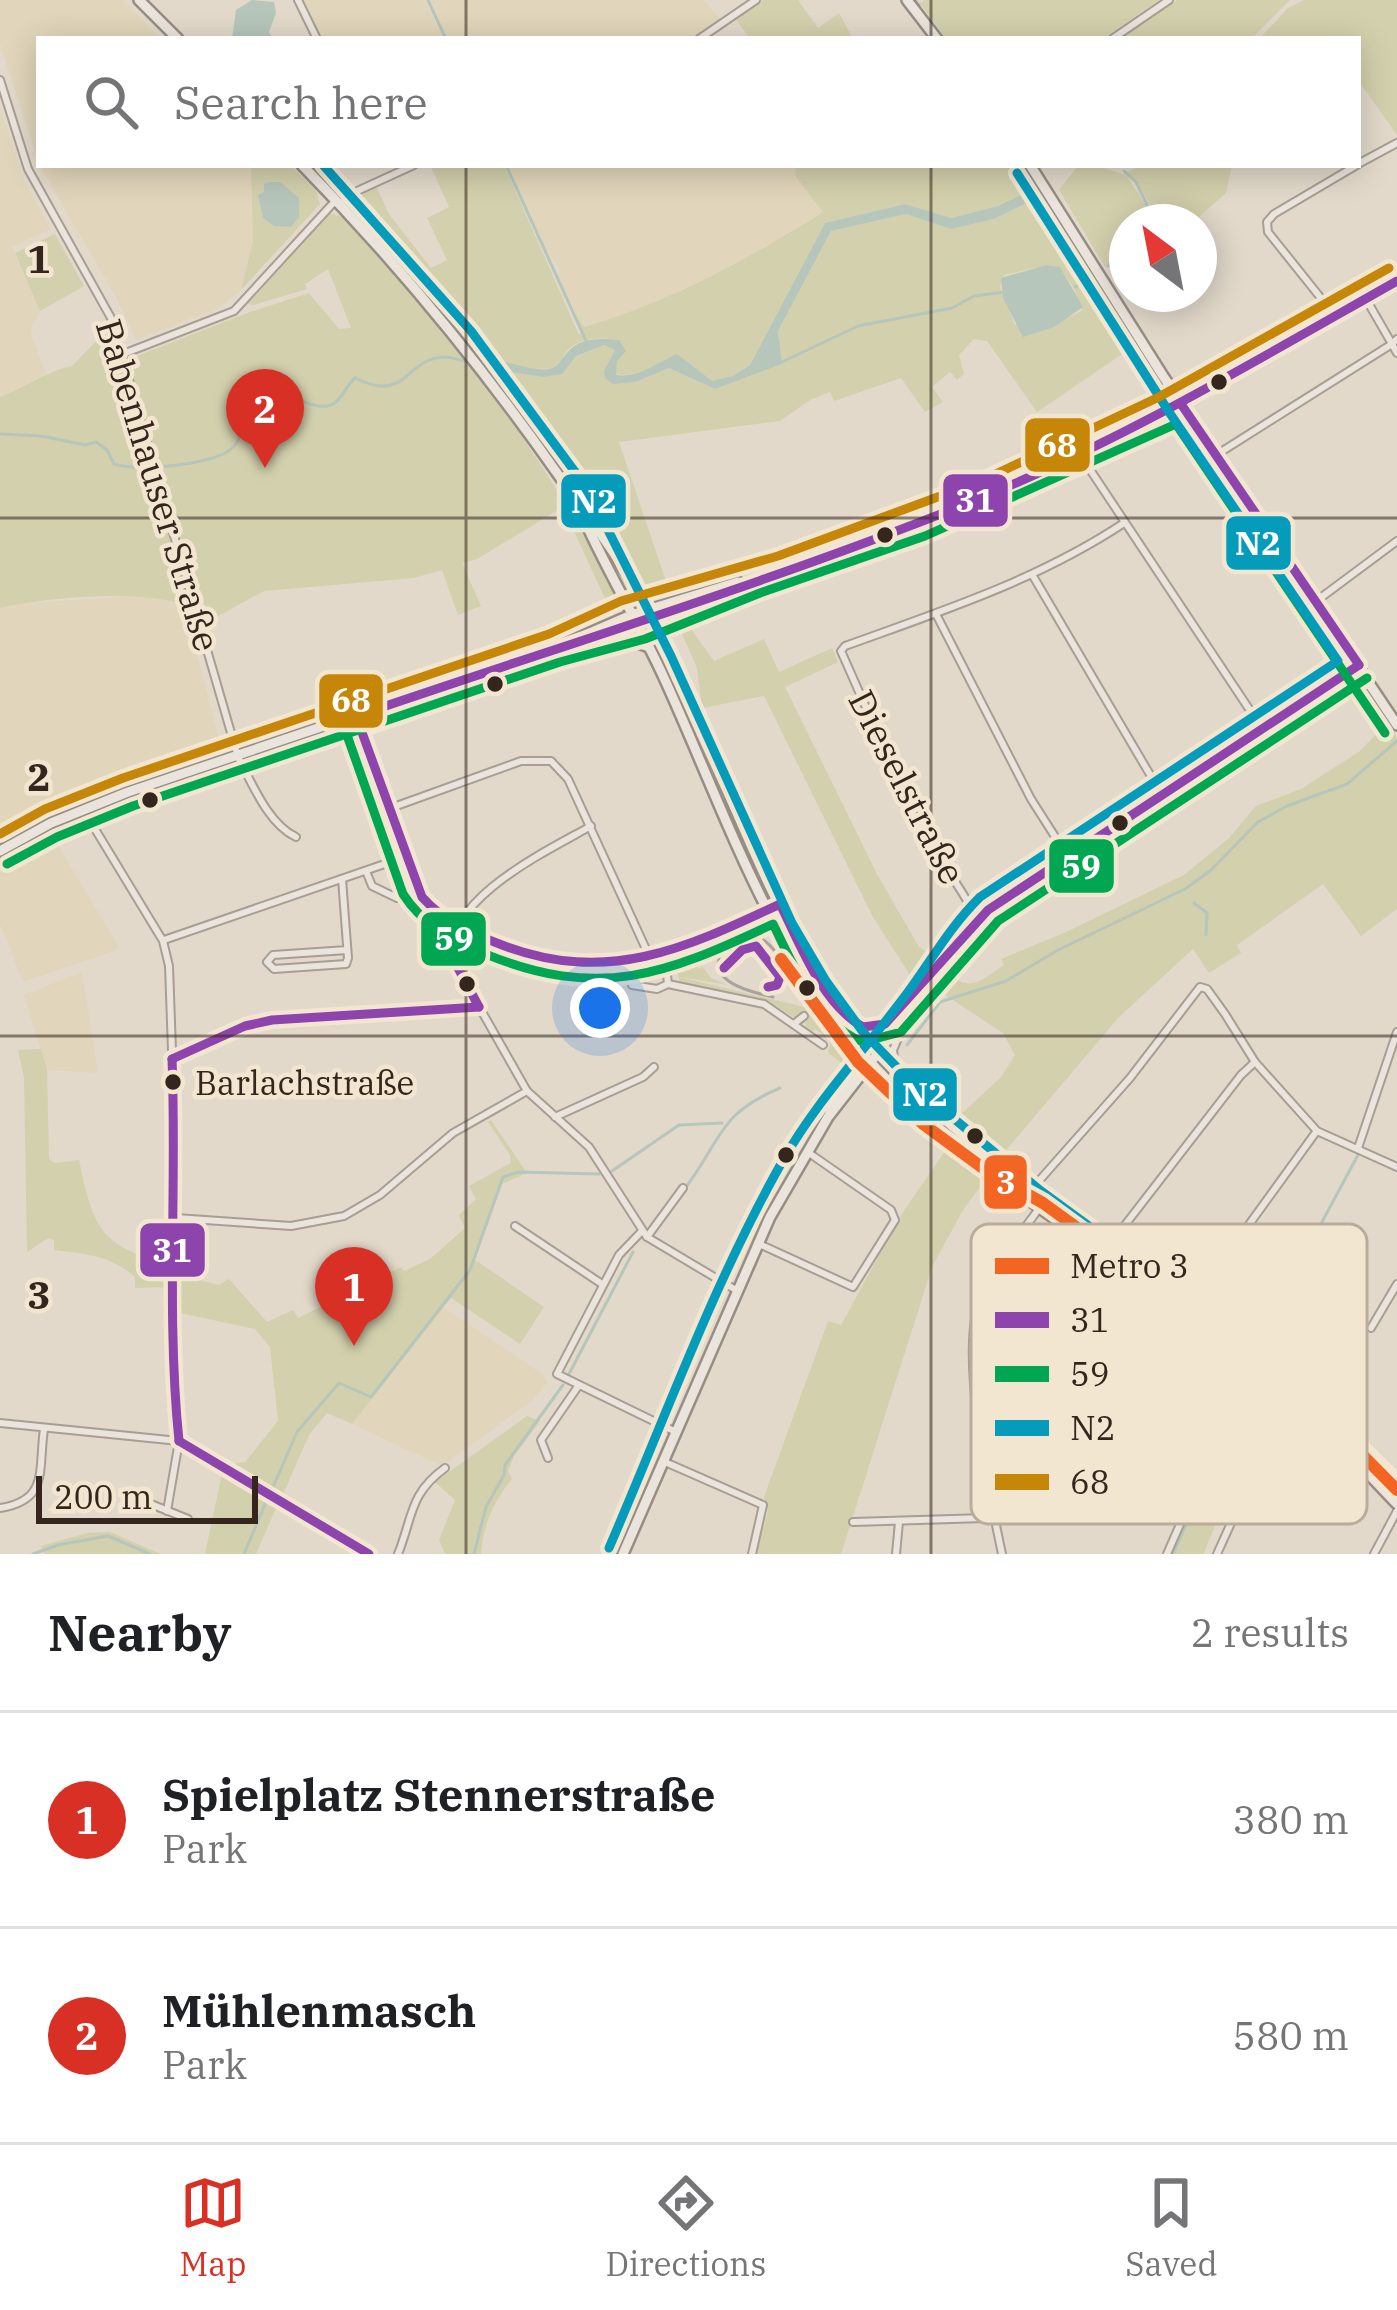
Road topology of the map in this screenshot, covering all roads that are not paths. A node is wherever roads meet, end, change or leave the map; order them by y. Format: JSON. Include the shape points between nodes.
{"nodes":[{"id":1,"x":140,"y":0,"type":"edge"},
{"id":2,"x":298,"y":0,"type":"edge"},
{"id":3,"x":756,"y":0,"type":"edge"},
{"id":4,"x":907,"y":0,"type":"edge"},
{"id":5,"x":1169,"y":0,"type":"edge"},
{"id":6,"x":175,"y":36,"type":"edge"},
{"id":7,"x":316,"y":36,"type":"edge"},
{"id":8,"x":703,"y":36,"type":"edge"},
{"id":9,"x":935,"y":36,"type":"edge"},
{"id":10,"x":1116,"y":36,"type":"edge"},
{"id":11,"x":0,"y":80,"type":"edge"},
{"id":12,"x":1397,"y":142,"type":"edge"},
{"id":13,"x":1361,"y":163,"type":"edge"},
{"id":14,"x":305,"y":168,"type":"edge"},
{"id":15,"x":378,"y":168,"type":"edge"},
{"id":16,"x":407,"y":168,"type":"edge"},
{"id":17,"x":1032,"y":168,"type":"edge"},
{"id":18,"x":1353,"y":168,"type":"edge"},
{"id":19,"x":383,"y":178,"type":"junction"},
{"id":20,"x":338,"y":202,"type":"junction"},
{"id":21,"x":1397,"y":281,"type":"edge"},
{"id":22,"x":1366,"y":299,"type":"junction"},
{"id":23,"x":1336,"y":317,"type":"junction"},
{"id":24,"x":1394,"y":341,"type":"edge"},
{"id":25,"x":1397,"y":353,"type":"edge"},
{"id":26,"x":123,"y":354,"type":"junction"},
{"id":27,"x":1181,"y":404,"type":"junction"},
{"id":28,"x":1078,"y":452,"type":"junction"},
{"id":29,"x":1215,"y":455,"type":"junction"},
{"id":30,"x":574,"y":496,"type":"junction"},
{"id":31,"x":1124,"y":523,"type":"junction"},
{"id":32,"x":1397,"y":542,"type":"edge"},
{"id":33,"x":1033,"y":574,"type":"junction"},
{"id":34,"x":755,"y":579,"type":"junction"},
{"id":35,"x":1315,"y":602,"type":"junction"},
{"id":36,"x":677,"y":611,"type":"junction"},
{"id":37,"x":936,"y":614,"type":"junction"},
{"id":38,"x":650,"y":615,"type":"junction"},
{"id":39,"x":636,"y":620,"type":"junction"},
{"id":40,"x":609,"y":634,"type":"junction"},
{"id":41,"x":664,"y":644,"type":"junction"},
{"id":42,"x":556,"y":648,"type":"junction"},
{"id":43,"x":650,"y":649,"type":"junction"},
{"id":44,"x":1359,"y":665,"type":"junction"},
{"id":45,"x":356,"y":716,"type":"junction"},
{"id":46,"x":1397,"y":721,"type":"edge"},
{"id":47,"x":1262,"y":730,"type":"junction"},
{"id":48,"x":238,"y":757,"type":"junction"},
{"id":49,"x":1162,"y":795,"type":"junction"},
{"id":50,"x":388,"y":809,"type":"junction"},
{"id":51,"x":591,"y":826,"type":"junction"},
{"id":52,"x":95,"y":829,"type":"dead end"},
{"id":53,"x":296,"y":837,"type":"dead end"},
{"id":54,"x":0,"y":851,"type":"edge"},
{"id":55,"x":405,"y":857,"type":"junction"},
{"id":56,"x":1067,"y":857,"type":"junction"},
{"id":57,"x":365,"y":871,"type":"junction"},
{"id":58,"x":342,"y":879,"type":"junction"},
{"id":59,"x":397,"y":898,"type":"dead end"},
{"id":60,"x":774,"y":907,"type":"junction"},
{"id":61,"x":978,"y":918,"type":"junction"},
{"id":62,"x":459,"y":925,"type":"junction"},
{"id":63,"x":163,"y":940,"type":"junction"},
{"id":64,"x":347,"y":950,"type":"junction"},
{"id":65,"x":665,"y":955,"type":"junction"},
{"id":66,"x":947,"y":956,"type":"junction"},
{"id":67,"x":651,"y":960,"type":"junction"},
{"id":68,"x":668,"y":984,"type":"junction"},
{"id":69,"x":632,"y":985,"type":"dead end"},
{"id":70,"x":479,"y":1007,"type":"junction"},
{"id":71,"x":804,"y":1016,"type":"dead end"},
{"id":72,"x":851,"y":1020,"type":"junction"},
{"id":73,"x":891,"y":1021,"type":"junction"},
{"id":74,"x":906,"y":1021,"type":"junction"},
{"id":75,"x":794,"y":1024,"type":"junction"},
{"id":76,"x":1397,"y":1032,"type":"edge"},
{"id":77,"x":824,"y":1045,"type":"dead end"},
{"id":78,"x":871,"y":1054,"type":"junction"},
{"id":79,"x":172,"y":1059,"type":"junction"},
{"id":80,"x":1255,"y":1062,"type":"junction"},
{"id":81,"x":655,"y":1067,"type":"dead end"},
{"id":82,"x":902,"y":1080,"type":"junction"},
{"id":83,"x":526,"y":1090,"type":"junction"},
{"id":84,"x":555,"y":1118,"type":"junction"},
{"id":85,"x":1317,"y":1131,"type":"junction"},
{"id":86,"x":1358,"y":1148,"type":"junction"},
{"id":87,"x":806,"y":1151,"type":"junction"},
{"id":88,"x":1397,"y":1167,"type":"edge"},
{"id":89,"x":683,"y":1188,"type":"dead end"},
{"id":90,"x":1029,"y":1193,"type":"junction"},
{"id":91,"x":1042,"y":1204,"type":"junction"},
{"id":92,"x":175,"y":1218,"type":"junction"},
{"id":93,"x":1028,"y":1224,"type":"edge"},
{"id":94,"x":1069,"y":1224,"type":"edge"},
{"id":95,"x":1126,"y":1224,"type":"edge"},
{"id":96,"x":1249,"y":1224,"type":"edge"},
{"id":97,"x":515,"y":1226,"type":"dead end"},
{"id":98,"x":644,"y":1234,"type":"junction"},
{"id":99,"x":758,"y":1243,"type":"junction"},
{"id":100,"x":1397,"y":1284,"type":"edge"},
{"id":101,"x":603,"y":1285,"type":"junction"},
{"id":102,"x":736,"y":1290,"type":"junction"},
{"id":103,"x":1371,"y":1328,"type":"dead end"},
{"id":104,"x":579,"y":1385,"type":"junction"},
{"id":105,"x":0,"y":1423,"type":"edge"},
{"id":106,"x":44,"y":1428,"type":"junction"},
{"id":107,"x":676,"y":1432,"type":"junction"},
{"id":108,"x":179,"y":1441,"type":"junction"},
{"id":109,"x":1367,"y":1455,"type":"edge"},
{"id":110,"x":548,"y":1457,"type":"dead end"},
{"id":111,"x":663,"y":1461,"type":"junction"},
{"id":112,"x":445,"y":1468,"type":"dead end"},
{"id":113,"x":1367,"y":1476,"type":"edge"},
{"id":114,"x":1397,"y":1485,"type":"edge"},
{"id":115,"x":131,"y":1496,"type":"dead end"},
{"id":116,"x":0,"y":1508,"type":"edge"},
{"id":117,"x":1397,"y":1508,"type":"edge"},
{"id":118,"x":167,"y":1511,"type":"junction"},
{"id":119,"x":971,"y":1517,"type":"edge"},
{"id":120,"x":188,"y":1519,"type":"dead end"},
{"id":121,"x":853,"y":1522,"type":"dead end"},
{"id":122,"x":898,"y":1522,"type":"junction"},
{"id":123,"x":996,"y":1524,"type":"edge"},
{"id":124,"x":1180,"y":1524,"type":"edge"},
{"id":125,"x":1231,"y":1524,"type":"edge"},
{"id":126,"x":368,"y":1554,"type":"edge"},
{"id":127,"x":398,"y":1554,"type":"edge"},
{"id":128,"x":623,"y":1554,"type":"edge"},
{"id":129,"x":752,"y":1554,"type":"edge"},
{"id":130,"x":896,"y":1554,"type":"edge"},
{"id":131,"x":1002,"y":1554,"type":"edge"},
{"id":132,"x":1167,"y":1554,"type":"edge"},
{"id":133,"x":1217,"y":1554,"type":"edge"},
{"id":134,"x":1374,"y":1554,"type":"edge"}],
"edges":[{"from":1,"to":6,"type":"main road"},
{"from":2,"to":7,"type":"street"},
{"from":3,"to":8,"type":"street"},
{"from":4,"to":9,"type":"main road"},
{"from":5,"to":10,"type":"street"},
{"from":11,"to":26,"type":"street","name":"Babenhauser Straße","via":[[28,169]]},
{"from":12,"to":13,"type":"street"},
{"from":14,"to":20,"type":"main road"},
{"from":15,"to":19,"type":"street"},
{"from":16,"to":19,"type":"street"},
{"from":17,"to":27,"type":"main road"},
{"from":18,"to":23,"type":"street","via":[[1267,222]]},
{"from":19,"to":20,"type":"street"},
{"from":20,"to":26,"type":"street","via":[[234,311]]},
{"from":20,"to":30,"type":"main road","via":[[460,340]]},
{"from":21,"to":22,"type":"main road"},
{"from":22,"to":23,"type":"main road"},
{"from":22,"to":24,"type":"street"},
{"from":23,"to":27,"type":"main road"},
{"from":24,"to":25,"type":"street"},
{"from":24,"to":29,"type":"street"},
{"from":26,"to":48,"type":"street","name":"Babenhauser Straße"},
{"from":27,"to":28,"type":"main road"},
{"from":27,"to":29,"type":"main road"},
{"from":28,"to":31,"type":"street"},
{"from":28,"to":34,"type":"main road","via":[[940,514]]},
{"from":29,"to":35,"type":"main road"},
{"from":30,"to":38,"type":"main road"},
{"from":30,"to":39,"type":"main road"},
{"from":31,"to":33,"type":"street"},
{"from":31,"to":47,"type":"street"},
{"from":32,"to":35,"type":"street"},
{"from":33,"to":37,"type":"street"},
{"from":33,"to":49,"type":"street"},
{"from":34,"to":36,"type":"main road"},
{"from":34,"to":38,"type":"main road"},
{"from":35,"to":44,"type":"main road"},
{"from":36,"to":38,"type":"main road"},
{"from":36,"to":41,"type":"main road"},
{"from":37,"to":56,"type":"street"},
{"from":37,"to":61,"type":"street","name":"Dieselstraße","via":[[841,653],[914,817]]},
{"from":38,"to":39,"type":"main road"},
{"from":38,"to":41,"type":"main road"},
{"from":39,"to":40,"type":"main road"},
{"from":39,"to":42,"type":"main road"},
{"from":39,"to":43,"type":"main road"},
{"from":40,"to":42,"type":"main road"},
{"from":40,"to":43,"type":"main road"},
{"from":41,"to":60,"type":"main road"},
{"from":42,"to":45,"type":"main road"},
{"from":43,"to":60,"type":"main road"},
{"from":44,"to":46,"type":"main road"},
{"from":44,"to":47,"type":"street"},
{"from":45,"to":48,"type":"main road"},
{"from":45,"to":50,"type":"street"},
{"from":47,"to":49,"type":"street"},
{"from":48,"to":53,"type":"street","name":"Babenhauser Straße","via":[[269,812]]},
{"from":48,"to":54,"type":"main road","via":[[113,798]]},
{"from":49,"to":56,"type":"street"},
{"from":50,"to":51,"type":"street","via":[[541,758],[563,771]]},
{"from":50,"to":55,"type":"street"},
{"from":51,"to":62,"type":"street","via":[[498,883]]},
{"from":51,"to":67,"type":"street"},
{"from":52,"to":63,"type":"street"},
{"from":55,"to":57,"type":"street"},
{"from":55,"to":62,"type":"street","via":[[427,904]]},
{"from":56,"to":61,"type":"street"},
{"from":57,"to":58,"type":"street"},
{"from":57,"to":59,"type":"street","via":[[372,886]]},
{"from":58,"to":63,"type":"street"},
{"from":58,"to":64,"type":"street"},
{"from":60,"to":65,"type":"street"},
{"from":60,"to":72,"type":"main road"},
{"from":60,"to":78,"type":"main road","via":[[806,977]]},
{"from":61,"to":66,"type":"street"},
{"from":62,"to":67,"type":"street","via":[[556,963]]},
{"from":62,"to":70,"type":"street","via":[[450,953]]},
{"from":63,"to":79,"type":"street"},
{"from":64,"to":64,"type":"street","via":[[273,955],[267,962],[274,969],[342,966]]},
{"from":65,"to":67,"type":"street"},
{"from":65,"to":68,"type":"street"},
{"from":66,"to":73,"type":"street"},
{"from":66,"to":74,"type":"street"},
{"from":68,"to":69,"type":"street"},
{"from":68,"to":75,"type":"street","via":[[758,1002]]},
{"from":70,"to":79,"type":"street","via":[[272,1020]]},
{"from":70,"to":83,"type":"street"},
{"from":71,"to":75,"type":"street"},
{"from":72,"to":73,"type":"street","via":[[863,1027]]},
{"from":72,"to":78,"type":"main road"},
{"from":73,"to":78,"type":"street"},
{"from":74,"to":78,"type":"street"},
{"from":74,"to":82,"type":"street","via":[[893,1052]]},
{"from":75,"to":77,"type":"street"},
{"from":76,"to":86,"type":"street"},
{"from":78,"to":82,"type":"main road"},
{"from":78,"to":87,"type":"main road"},
{"from":78,"to":90,"type":"main road","via":[[920,1110]]},
{"from":79,"to":92,"type":"street"},
{"from":80,"to":85,"type":"street"},
{"from":80,"to":90,"type":"street","via":[[1207,989],[1196,988]]},
{"from":80,"to":95,"type":"street"},
{"from":81,"to":84,"type":"street"},
{"from":82,"to":90,"type":"main road"},
{"from":83,"to":84,"type":"street"},
{"from":83,"to":92,"type":"street","via":[[453,1133],[344,1216],[291,1226]]},
{"from":84,"to":98,"type":"street","via":[[595,1156]]},
{"from":85,"to":86,"type":"street"},
{"from":85,"to":96,"type":"street"},
{"from":86,"to":88,"type":"street"},
{"from":87,"to":99,"type":"main road"},
{"from":87,"to":99,"type":"street","via":[[895,1220],[853,1287]]},
{"from":89,"to":98,"type":"street"},
{"from":90,"to":91,"type":"main road"},
{"from":91,"to":93,"type":"street"},
{"from":91,"to":94,"type":"main road"},
{"from":92,"to":108,"type":"street","via":[[171,1365]]},
{"from":97,"to":101,"type":"street"},
{"from":98,"to":101,"type":"street","via":[[625,1248]]},
{"from":98,"to":102,"type":"street"},
{"from":99,"to":102,"type":"main road"},
{"from":100,"to":103,"type":"street"},
{"from":101,"to":104,"type":"street","via":[[557,1373]]},
{"from":102,"to":107,"type":"main road"},
{"from":104,"to":107,"type":"street"},
{"from":104,"to":110,"type":"street","via":[[541,1440]]},
{"from":105,"to":106,"type":"street"},
{"from":106,"to":108,"type":"street"},
{"from":106,"to":116,"type":"street","via":[[36,1491]]},
{"from":107,"to":111,"type":"main road"},
{"from":108,"to":118,"type":"street"},
{"from":108,"to":126,"type":"street"},
{"from":109,"to":114,"type":"main road"},
{"from":111,"to":128,"type":"main road"},
{"from":111,"to":129,"type":"street","via":[[763,1504]]},
{"from":112,"to":127,"type":"street","via":[[411,1506]]},
{"from":113,"to":117,"type":"main road"},
{"from":115,"to":118,"type":"street"},
{"from":117,"to":134,"type":"street"},
{"from":118,"to":120,"type":"street"},
{"from":119,"to":122,"type":"street"},
{"from":121,"to":122,"type":"street"},
{"from":122,"to":130,"type":"street"},
{"from":123,"to":131,"type":"street"},
{"from":124,"to":132,"type":"street"},
{"from":125,"to":133,"type":"street"}]}
